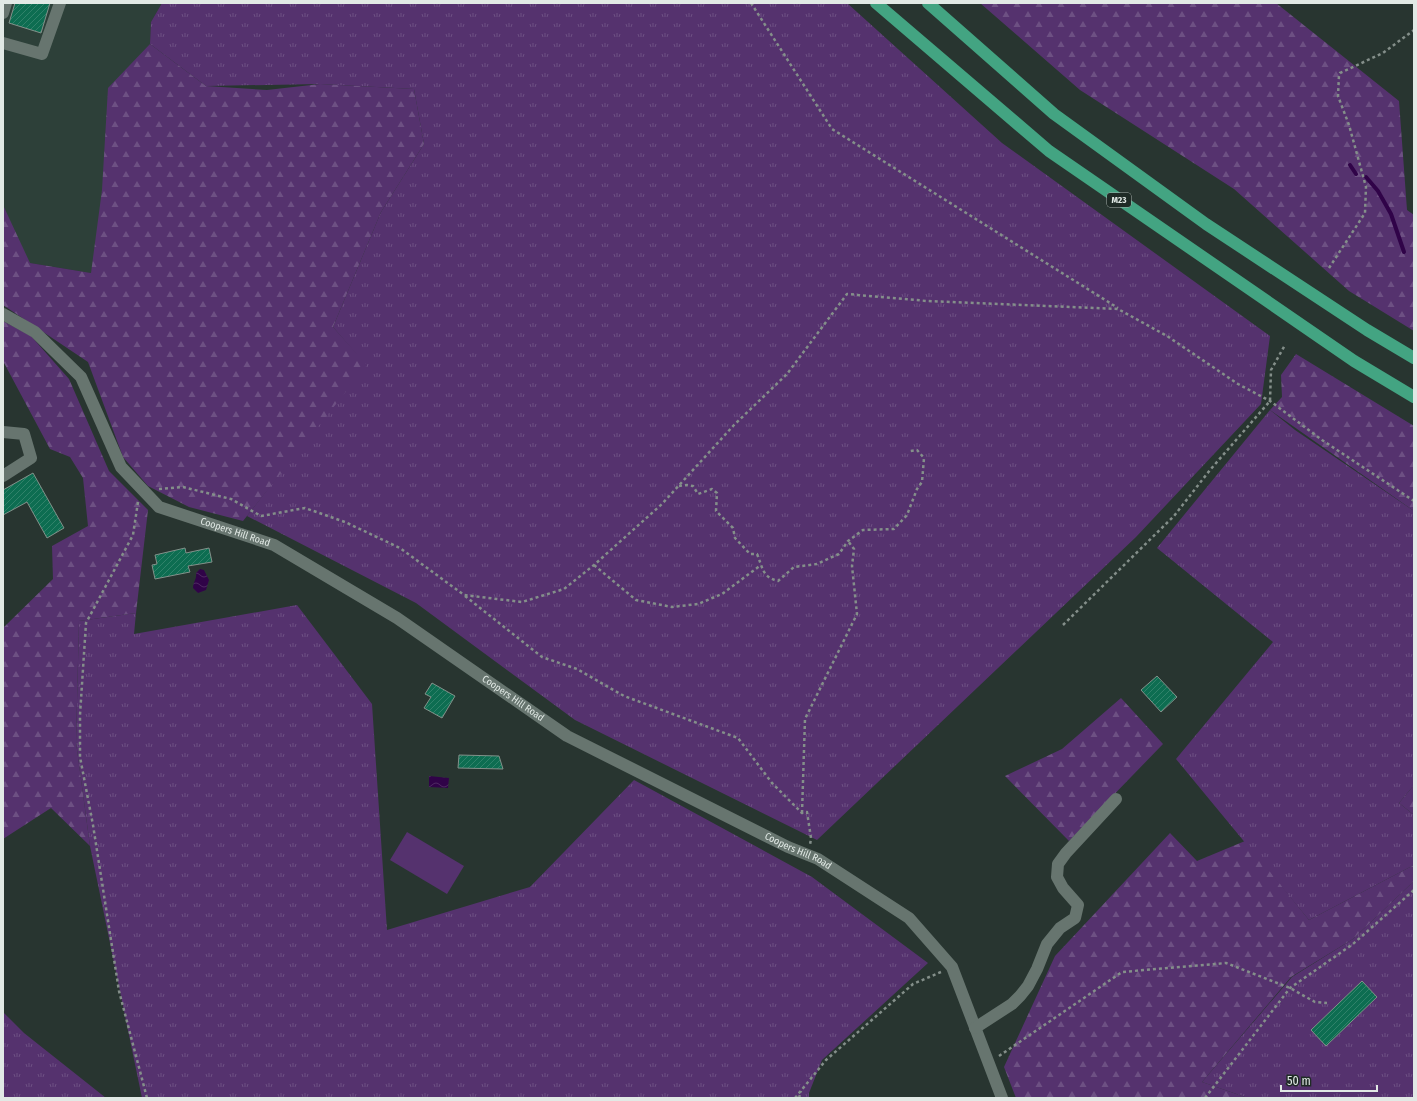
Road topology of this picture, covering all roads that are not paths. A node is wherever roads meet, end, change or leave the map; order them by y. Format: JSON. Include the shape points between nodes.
{"nodes":[{"id":1,"x":6,"y":3,"type":"edge"},
{"id":2,"x":60,"y":3,"type":"edge"},
{"id":3,"x":876,"y":3,"type":"edge"},
{"id":4,"x":928,"y":3,"type":"edge"},
{"id":5,"x":3,"y":13,"type":"edge"},
{"id":6,"x":3,"y":43,"type":"edge"},
{"id":7,"x":3,"y":314,"type":"edge"},
{"id":8,"x":1414,"y":358,"type":"edge"},
{"id":9,"x":1414,"y":397,"type":"edge"},
{"id":10,"x":3,"y":432,"type":"edge"},
{"id":11,"x":3,"y":476,"type":"edge"},
{"id":12,"x":1116,"y":799,"type":"dead end"},
{"id":13,"x":975,"y":1028,"type":"junction"},
{"id":14,"x":1002,"y":1098,"type":"edge"}],
"edges":[{"from":1,"to":5,"type":"street"},
{"from":2,"to":6,"type":"street","via":[[42,54]]},
{"from":3,"to":9,"type":"highway","number":"M23","via":[[1049,151],[1354,361]]},
{"from":4,"to":8,"type":"highway","via":[[1054,114],[1206,224]]},
{"from":7,"to":13,"type":"street","name":"Coopers Hill Road","via":[[34,332],[81,377],[121,467],[159,507],[274,545],[397,618],[567,736],[788,847],[818,859],[909,918],[952,967]]},
{"from":10,"to":11,"type":"street","via":[[24,434],[31,458]]},
{"from":12,"to":13,"type":"street","via":[[1066,852],[1058,864],[1057,877],[1078,905],[1075,918],[1060,928],[1047,944],[1028,986],[1020,996]]},
{"from":13,"to":14,"type":"street","name":"Coopers Hill Road"}]}
